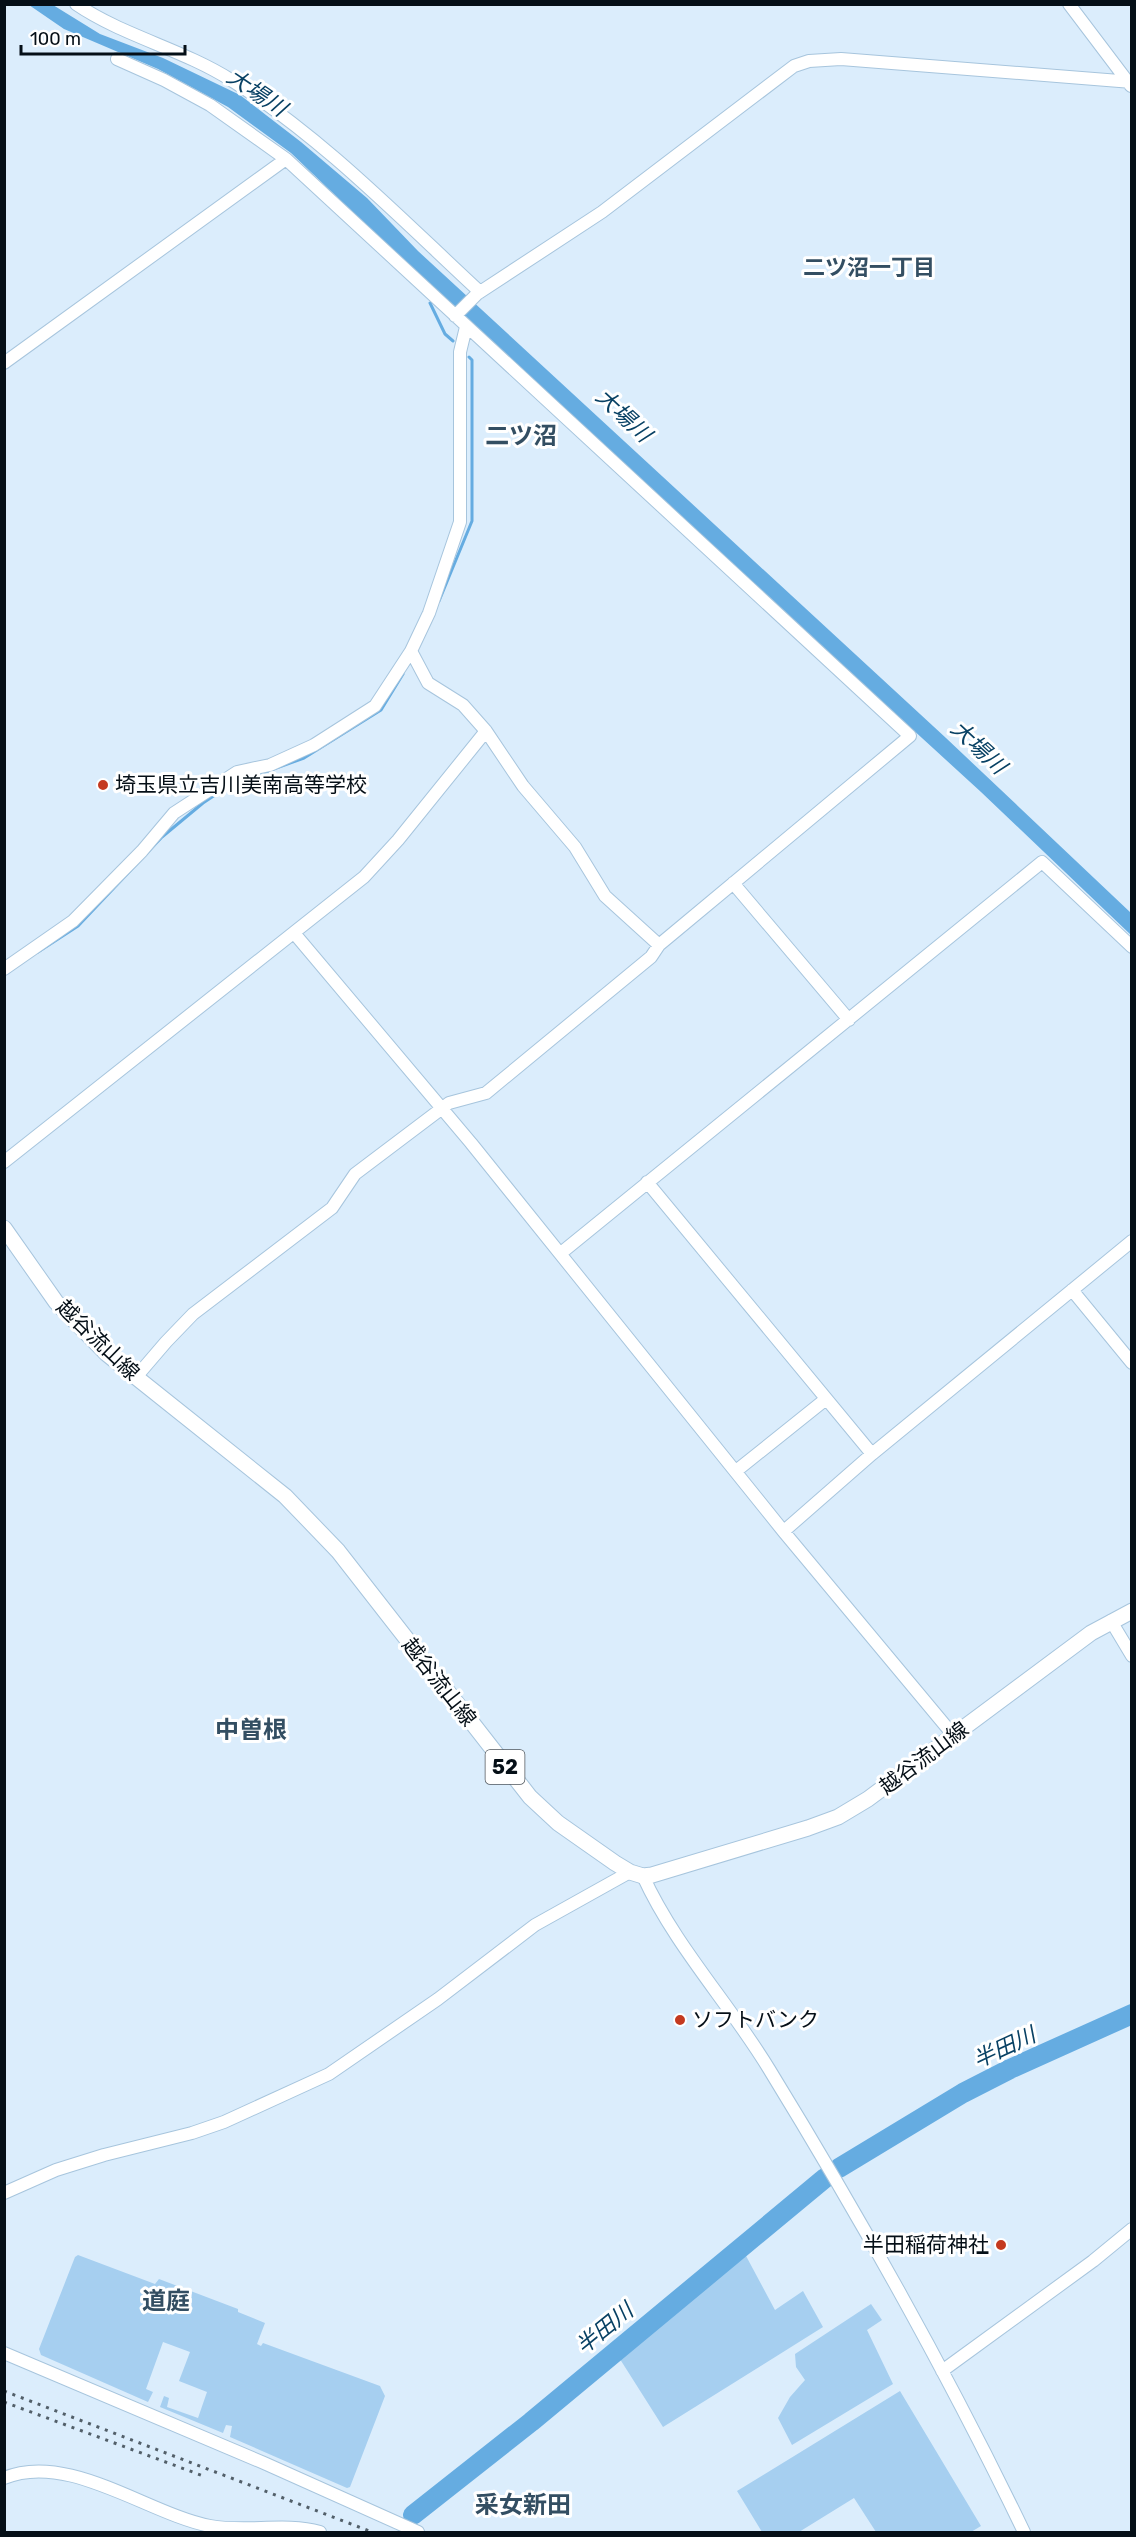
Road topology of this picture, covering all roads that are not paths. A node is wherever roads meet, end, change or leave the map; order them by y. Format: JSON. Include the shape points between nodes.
{"nodes":[{"id":1,"x":76,"y":4,"type":"edge"},
{"id":2,"x":1069,"y":4,"type":"edge"},
{"id":3,"x":117,"y":59,"type":"dead end"},
{"id":4,"x":1130,"y":84,"type":"edge"},
{"id":5,"x":286,"y":159,"type":"junction"},
{"id":6,"x":478,"y":293,"type":"junction"},
{"id":7,"x":457,"y":315,"type":"junction"},
{"id":8,"x":466,"y":327,"type":"junction"},
{"id":9,"x":4,"y":363,"type":"edge"},
{"id":10,"x":413,"y":655,"type":"junction"},
{"id":11,"x":486,"y":730,"type":"junction"},
{"id":12,"x":733,"y":883,"type":"junction"},
{"id":13,"x":294,"y":933,"type":"junction"},
{"id":14,"x":659,"y":945,"type":"junction"},
{"id":15,"x":1131,"y":947,"type":"edge"},
{"id":16,"x":4,"y":969,"type":"edge"},
{"id":17,"x":849,"y":1020,"type":"junction"},
{"id":18,"x":440,"y":1108,"type":"junction"},
{"id":19,"x":4,"y":1162,"type":"edge"},
{"id":20,"x":647,"y":1182,"type":"junction"},
{"id":21,"x":4,"y":1228,"type":"edge"},
{"id":22,"x":1131,"y":1241,"type":"edge"},
{"id":23,"x":561,"y":1253,"type":"junction"},
{"id":24,"x":1072,"y":1290,"type":"junction"},
{"id":25,"x":1131,"y":1363,"type":"edge"},
{"id":26,"x":136,"y":1377,"type":"junction"},
{"id":27,"x":826,"y":1399,"type":"junction"},
{"id":28,"x":872,"y":1454,"type":"junction"},
{"id":29,"x":736,"y":1471,"type":"junction"},
{"id":30,"x":784,"y":1531,"type":"junction"},
{"id":31,"x":1131,"y":1611,"type":"edge"},
{"id":32,"x":1111,"y":1621,"type":"junction"},
{"id":33,"x":1131,"y":1656,"type":"edge"},
{"id":34,"x":954,"y":1736,"type":"junction"},
{"id":35,"x":636,"y":1874,"type":"junction"},
{"id":36,"x":4,"y":2193,"type":"edge"},
{"id":37,"x":1131,"y":2229,"type":"edge"},
{"id":38,"x":4,"y":2353,"type":"edge"},
{"id":39,"x":942,"y":2370,"type":"junction"},
{"id":40,"x":4,"y":2478,"type":"edge"},
{"id":41,"x":320,"y":2532,"type":"edge"},
{"id":42,"x":418,"y":2532,"type":"edge"},
{"id":43,"x":1024,"y":2532,"type":"edge"}],
"edges":[{"from":1,"to":6,"type":"street","via":[[230,79],[259,99],[313,140]]},
{"from":2,"to":4,"type":"street"},
{"from":3,"to":5,"type":"street","via":[[210,105]]},
{"from":4,"to":6,"type":"street","via":[[903,63],[809,61],[794,66],[764,87],[602,212]]},
{"from":5,"to":7,"type":"street"},
{"from":5,"to":9,"type":"street"},
{"from":6,"to":7,"type":"street"},
{"from":7,"to":8,"type":"street"},
{"from":8,"to":10,"type":"street","via":[[460,352],[460,522]]},
{"from":8,"to":12,"type":"street","via":[[910,736]]},
{"from":10,"to":11,"type":"street","via":[[428,683],[463,705]]},
{"from":10,"to":16,"type":"street","via":[[375,706],[314,745],[270,765],[237,772],[174,813],[74,921]]},
{"from":11,"to":13,"type":"street","via":[[364,877]]},
{"from":11,"to":14,"type":"street","via":[[523,786],[575,847],[605,896]]},
{"from":12,"to":14,"type":"street"},
{"from":12,"to":17,"type":"street"},
{"from":13,"to":18,"type":"street"},
{"from":13,"to":19,"type":"street"},
{"from":14,"to":18,"type":"street","via":[[651,957],[486,1093]]},
{"from":15,"to":17,"type":"street","via":[[1042,862]]},
{"from":17,"to":20,"type":"street"},
{"from":18,"to":23,"type":"street"},
{"from":18,"to":26,"type":"street","via":[[355,1174],[332,1208],[193,1314]]},
{"from":20,"to":23,"type":"street"},
{"from":20,"to":27,"type":"street"},
{"from":21,"to":26,"type":"main road","name":"越谷流山線","number":"52","via":[[56,1302],[107,1354]]},
{"from":22,"to":24,"type":"street"},
{"from":23,"to":29,"type":"street"},
{"from":24,"to":25,"type":"street"},
{"from":24,"to":28,"type":"street"},
{"from":26,"to":35,"type":"main road","name":"越谷流山線","number":"52","via":[[299,1509],[338,1551],[530,1797],[579,1839]]},
{"from":27,"to":28,"type":"street"},
{"from":27,"to":29,"type":"street"},
{"from":28,"to":30,"type":"street"},
{"from":29,"to":30,"type":"street"},
{"from":30,"to":34,"type":"street"},
{"from":31,"to":32,"type":"main road","name":"越谷流山線"},
{"from":32,"to":33,"type":"street"},
{"from":32,"to":34,"type":"main road","name":"越谷流山線"},
{"from":34,"to":35,"type":"main road","name":"越谷流山線","via":[[838,1817],[796,1832]]},
{"from":35,"to":36,"type":"street","via":[[535,1925],[438,1999],[329,2074],[224,2122],[104,2154]]},
{"from":35,"to":39,"type":"street","via":[[765,2063],[825,2161]]},
{"from":37,"to":39,"type":"street","via":[[1075,2275]]},
{"from":38,"to":42,"type":"street"},
{"from":39,"to":43,"type":"street"},
{"from":40,"to":41,"type":"street","via":[[25,2471],[66,2473],[208,2526]]}]}
